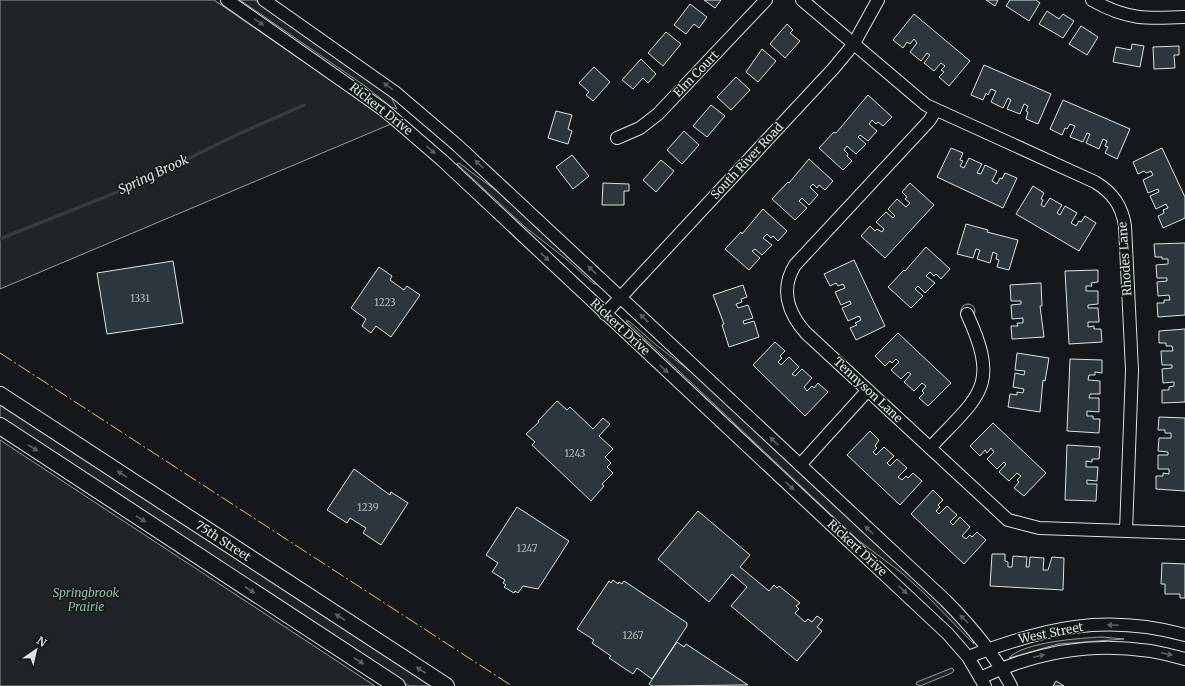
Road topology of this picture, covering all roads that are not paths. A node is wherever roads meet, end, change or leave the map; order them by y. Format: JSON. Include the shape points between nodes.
{"nodes":[{"id":1,"x":227,"y":0,"type":"edge"},
{"id":2,"x":264,"y":0,"type":"edge"},
{"id":3,"x":766,"y":0,"type":"edge"},
{"id":4,"x":802,"y":0,"type":"edge"},
{"id":5,"x":878,"y":0,"type":"edge"},
{"id":6,"x":1092,"y":0,"type":"edge"},
{"id":7,"x":1185,"y":17,"type":"edge"},
{"id":8,"x":853,"y":45,"type":"junction"},
{"id":9,"x":936,"y":110,"type":"junction"},
{"id":10,"x":617,"y":138,"type":"dead end"},
{"id":11,"x":621,"y":296,"type":"junction"},
{"id":12,"x":605,"y":314,"type":"junction"},
{"id":13,"x":967,"y":314,"type":"dead end"},
{"id":14,"x":868,"y":390,"type":"junction"},
{"id":15,"x":0,"y":395,"type":"edge"},
{"id":16,"x":0,"y":426,"type":"edge"},
{"id":17,"x":930,"y":448,"type":"junction"},
{"id":18,"x":800,"y":465,"type":"junction"},
{"id":19,"x":1126,"y":531,"type":"junction"},
{"id":20,"x":1185,"y":533,"type":"edge"},
{"id":21,"x":1185,"y":635,"type":"edge"},
{"id":22,"x":988,"y":649,"type":"junction"},
{"id":23,"x":968,"y":657,"type":"junction"},
{"id":24,"x":1185,"y":659,"type":"edge"},
{"id":25,"x":1002,"y":668,"type":"junction"},
{"id":26,"x":982,"y":682,"type":"edge"},
{"id":27,"x":397,"y":686,"type":"edge"},
{"id":28,"x":446,"y":686,"type":"edge"},
{"id":29,"x":1011,"y":686,"type":"edge"}],
"edges":[{"from":1,"to":12,"type":"street","name":"Rickert Drive","one_way":true,"via":[[384,110]]},
{"from":11,"to":2,"type":"street","name":"Rickert Drive","one_way":true,"via":[[427,118],[365,70]]},
{"from":3,"to":10,"type":"street","name":"Elm Court","via":[[658,114],[640,128]]},
{"from":4,"to":8,"type":"street","name":"Rhodes Lane"},
{"from":5,"to":8,"type":"street","name":"South River Road"},
{"from":6,"to":7,"type":"street","via":[[1124,15],[1141,18]]},
{"from":8,"to":9,"type":"street","name":"Rhodes Lane","via":[[914,96]]},
{"from":8,"to":11,"type":"street","name":"South River Road"},
{"from":9,"to":14,"type":"street","name":"Tennyson Lane","via":[[929,121],[801,257],[789,276],[787,298],[794,318],[806,333]]},
{"from":9,"to":19,"type":"street","name":"Rhodes Lane","via":[[1095,182],[1110,192],[1119,205],[1124,226],[1132,370]]},
{"from":11,"to":12,"type":"street","name":"South River Road"},
{"from":18,"to":11,"type":"street","name":"Rickert Drive","one_way":true},
{"from":12,"to":23,"type":"street","name":"Rickert Drive","one_way":true,"via":[[915,602]]},
{"from":13,"to":17,"type":"street","via":[[979,339],[985,368],[984,381],[975,399]]},
{"from":14,"to":17,"type":"street","name":"Tennyson Lane"},
{"from":14,"to":18,"type":"street"},
{"from":28,"to":15,"type":"main road","name":"75th Street","one_way":true},
{"from":16,"to":27,"type":"main road","one_way":true},
{"from":17,"to":19,"type":"street","name":"Tennyson Lane","via":[[1014,523],[1039,528]]},
{"from":22,"to":18,"type":"street","name":"Rickert Drive","one_way":true,"via":[[972,627],[945,600]]},
{"from":19,"to":20,"type":"street","name":"Tennyson Lane"},
{"from":21,"to":22,"type":"street","name":"West Street","one_way":true,"via":[[1152,628],[1088,625],[1037,633]]},
{"from":22,"to":23,"type":"street","name":"West Street"},
{"from":22,"to":25,"type":"street","name":"Rickert Drive"},
{"from":23,"to":26,"type":"street","name":"Rickert Drive"},
{"from":25,"to":24,"type":"street","name":"West Street","one_way":true,"via":[[1058,651],[1096,647],[1134,648]]},
{"from":25,"to":26,"type":"street","name":"West Street"},
{"from":25,"to":29,"type":"street","name":"Rickert Drive"}]}
